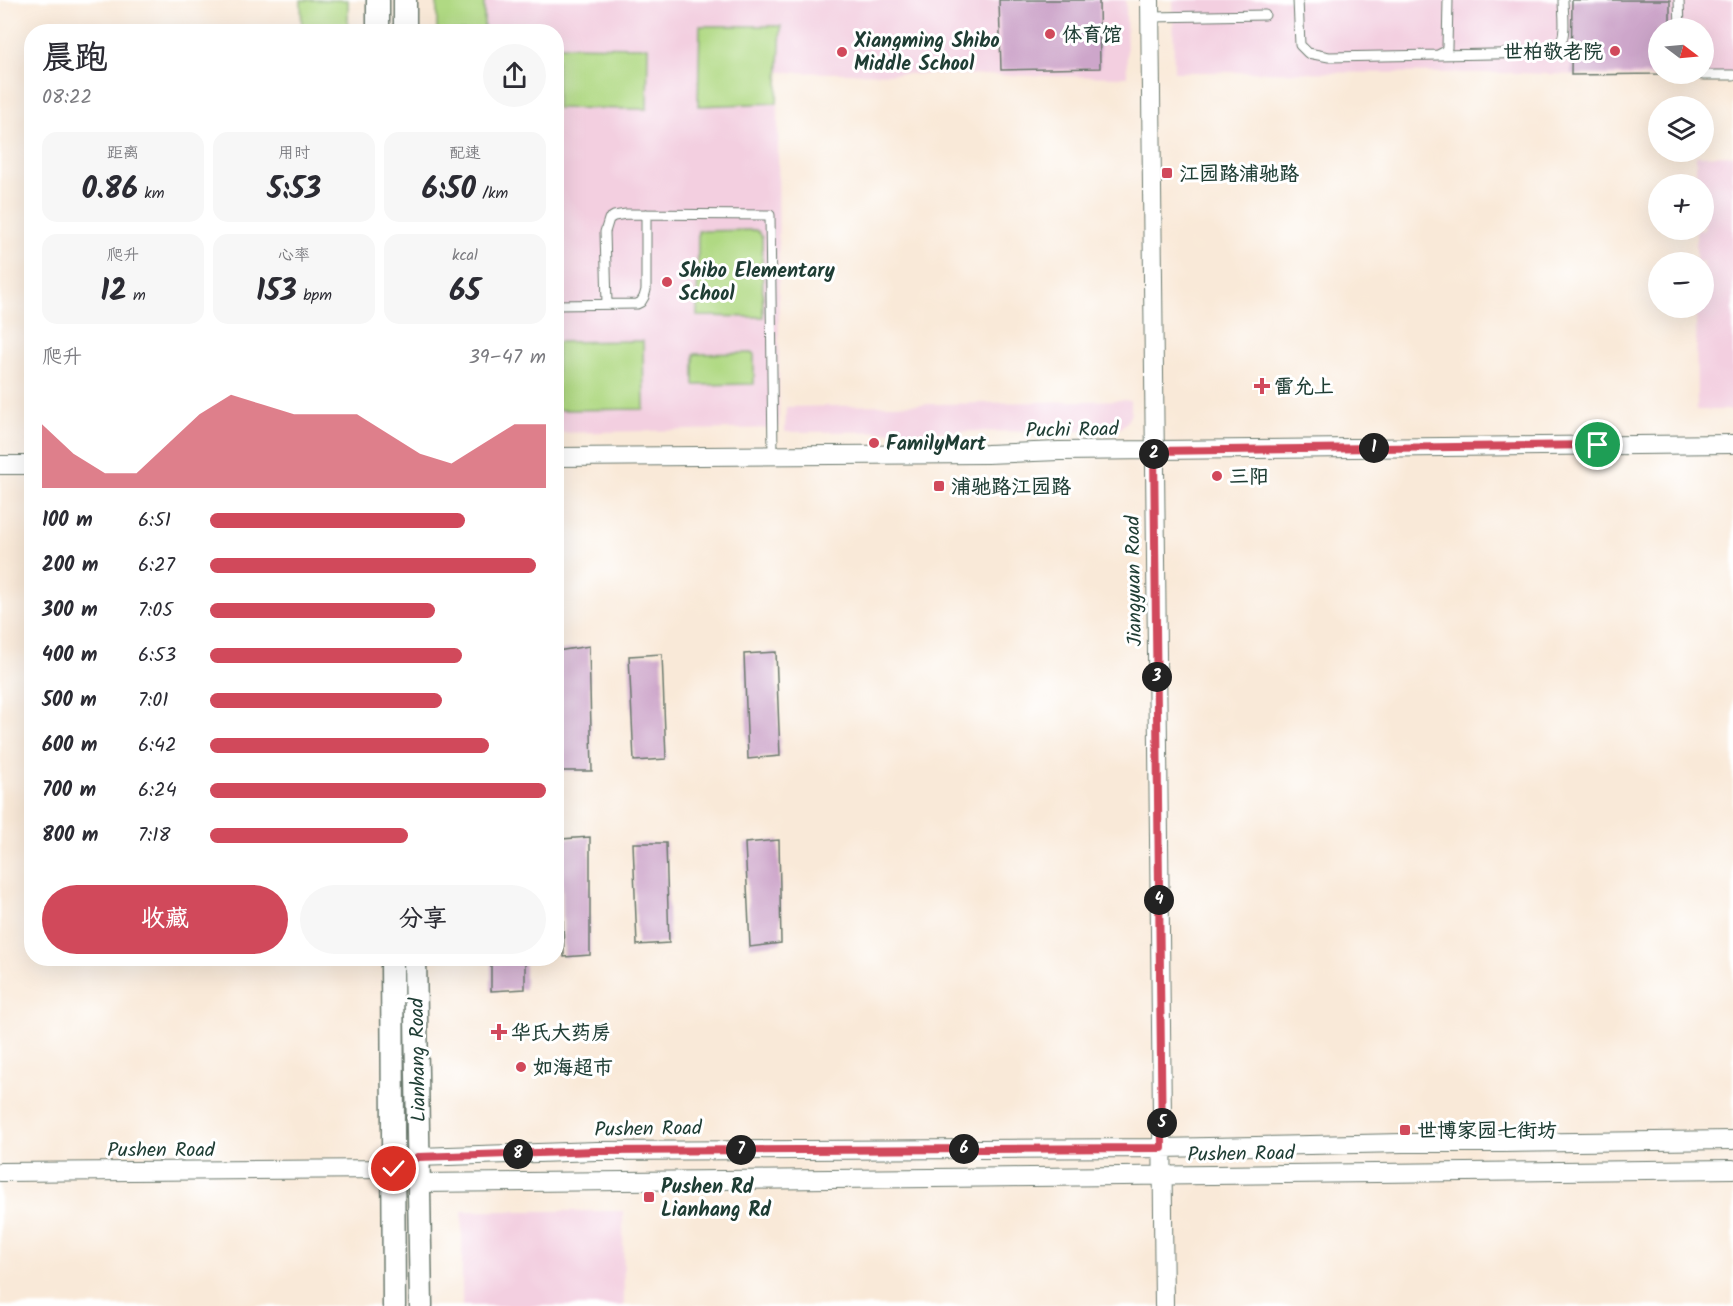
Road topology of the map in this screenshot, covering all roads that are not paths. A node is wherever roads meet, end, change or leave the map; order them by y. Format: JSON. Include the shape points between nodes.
{"nodes":[{"id":1,"x":378,"y":0,"type":"edge"},
{"id":2,"x":405,"y":0,"type":"edge"},
{"id":3,"x":1298,"y":0,"type":"edge"},
{"id":4,"x":1448,"y":0,"type":"edge"},
{"id":5,"x":1563,"y":0,"type":"edge"},
{"id":6,"x":1679,"y":0,"type":"edge"},
{"id":7,"x":1150,"y":8,"type":"edge"},
{"id":8,"x":1265,"y":15,"type":"dead end"},
{"id":9,"x":1680,"y":18,"type":"edge"},
{"id":10,"x":378,"y":24,"type":"edge"},
{"id":11,"x":405,"y":24,"type":"edge"},
{"id":12,"x":1436,"y":55,"type":"junction"},
{"id":13,"x":1714,"y":75,"type":"edge"},
{"id":14,"x":1733,"y":75,"type":"edge"},
{"id":15,"x":646,"y":214,"type":"junction"},
{"id":16,"x":607,"y":304,"type":"junction"},
{"id":17,"x":564,"y":305,"type":"edge"},
{"id":18,"x":1733,"y":444,"type":"edge"},
{"id":19,"x":1154,"y":451,"type":"junction"},
{"id":20,"x":773,"y":455,"type":"junction"},
{"id":21,"x":564,"y":457,"type":"edge"},
{"id":22,"x":0,"y":465,"type":"edge"},
{"id":23,"x":24,"y":465,"type":"edge"},
{"id":24,"x":392,"y":966,"type":"edge"},
{"id":25,"x":415,"y":966,"type":"edge"},
{"id":26,"x":1733,"y":1140,"type":"edge"},
{"id":27,"x":1162,"y":1148,"type":"junction"},
{"id":28,"x":418,"y":1157,"type":"junction"},
{"id":29,"x":394,"y":1169,"type":"junction"},
{"id":30,"x":1733,"y":1169,"type":"edge"},
{"id":31,"x":0,"y":1172,"type":"edge"},
{"id":32,"x":1162,"y":1177,"type":"junction"},
{"id":33,"x":419,"y":1183,"type":"junction"},
{"id":34,"x":394,"y":1306,"type":"edge"},
{"id":35,"x":421,"y":1306,"type":"edge"},
{"id":36,"x":1164,"y":1306,"type":"edge"}],
"edges":[{"from":1,"to":10,"type":"street"},
{"from":2,"to":11,"type":"street"},
{"from":3,"to":12,"type":"lane","via":[[1300,45],[1308,53],[1329,57]]},
{"from":4,"to":12,"type":"lane","via":[[1447,48]]},
{"from":5,"to":12,"type":"lane","via":[[1563,41],[1555,51]]},
{"from":6,"to":9,"type":"lane"},
{"from":7,"to":8,"type":"lane"},
{"from":7,"to":19,"type":"street","name":"Jiangyuan Road"},
{"from":13,"to":14,"type":"lane"},
{"from":15,"to":16,"type":"lane","via":[[644,297],[637,304]]},
{"from":15,"to":16,"type":"lane","via":[[609,219],[605,231]]},
{"from":15,"to":20,"type":"lane","via":[[770,215]]},
{"from":16,"to":17,"type":"lane"},
{"from":18,"to":19,"type":"street","name":"Puchi Road"},
{"from":19,"to":20,"type":"street","name":"Puchi Road"},
{"from":19,"to":27,"type":"street","name":"Jiangyuan Road"},
{"from":20,"to":21,"type":"street","name":"Puchi Road"},
{"from":22,"to":23,"type":"street"},
{"from":24,"to":29,"type":"street","name":"Lianhang Road"},
{"from":25,"to":28,"type":"street","name":"Lianhang Road"},
{"from":26,"to":27,"type":"street","name":"Pushen Road"},
{"from":27,"to":28,"type":"street","name":"Pushen Road","via":[[597,1151]]},
{"from":27,"to":32,"type":"street","name":"Jiangyuan Road"},
{"from":28,"to":29,"type":"street","name":"Pushen Road"},
{"from":28,"to":33,"type":"street","name":"Lianhang Road"},
{"from":29,"to":31,"type":"street","name":"Pushen Road"},
{"from":29,"to":33,"type":"street","name":"Pushen Road"},
{"from":29,"to":34,"type":"street","name":"Lianhang Road"},
{"from":30,"to":32,"type":"street","name":"Pushen Road"},
{"from":32,"to":33,"type":"street","name":"Pushen Road"},
{"from":32,"to":36,"type":"street","name":"Jiangyuan Road"},
{"from":33,"to":35,"type":"street","name":"Lianhang Road"}]}
